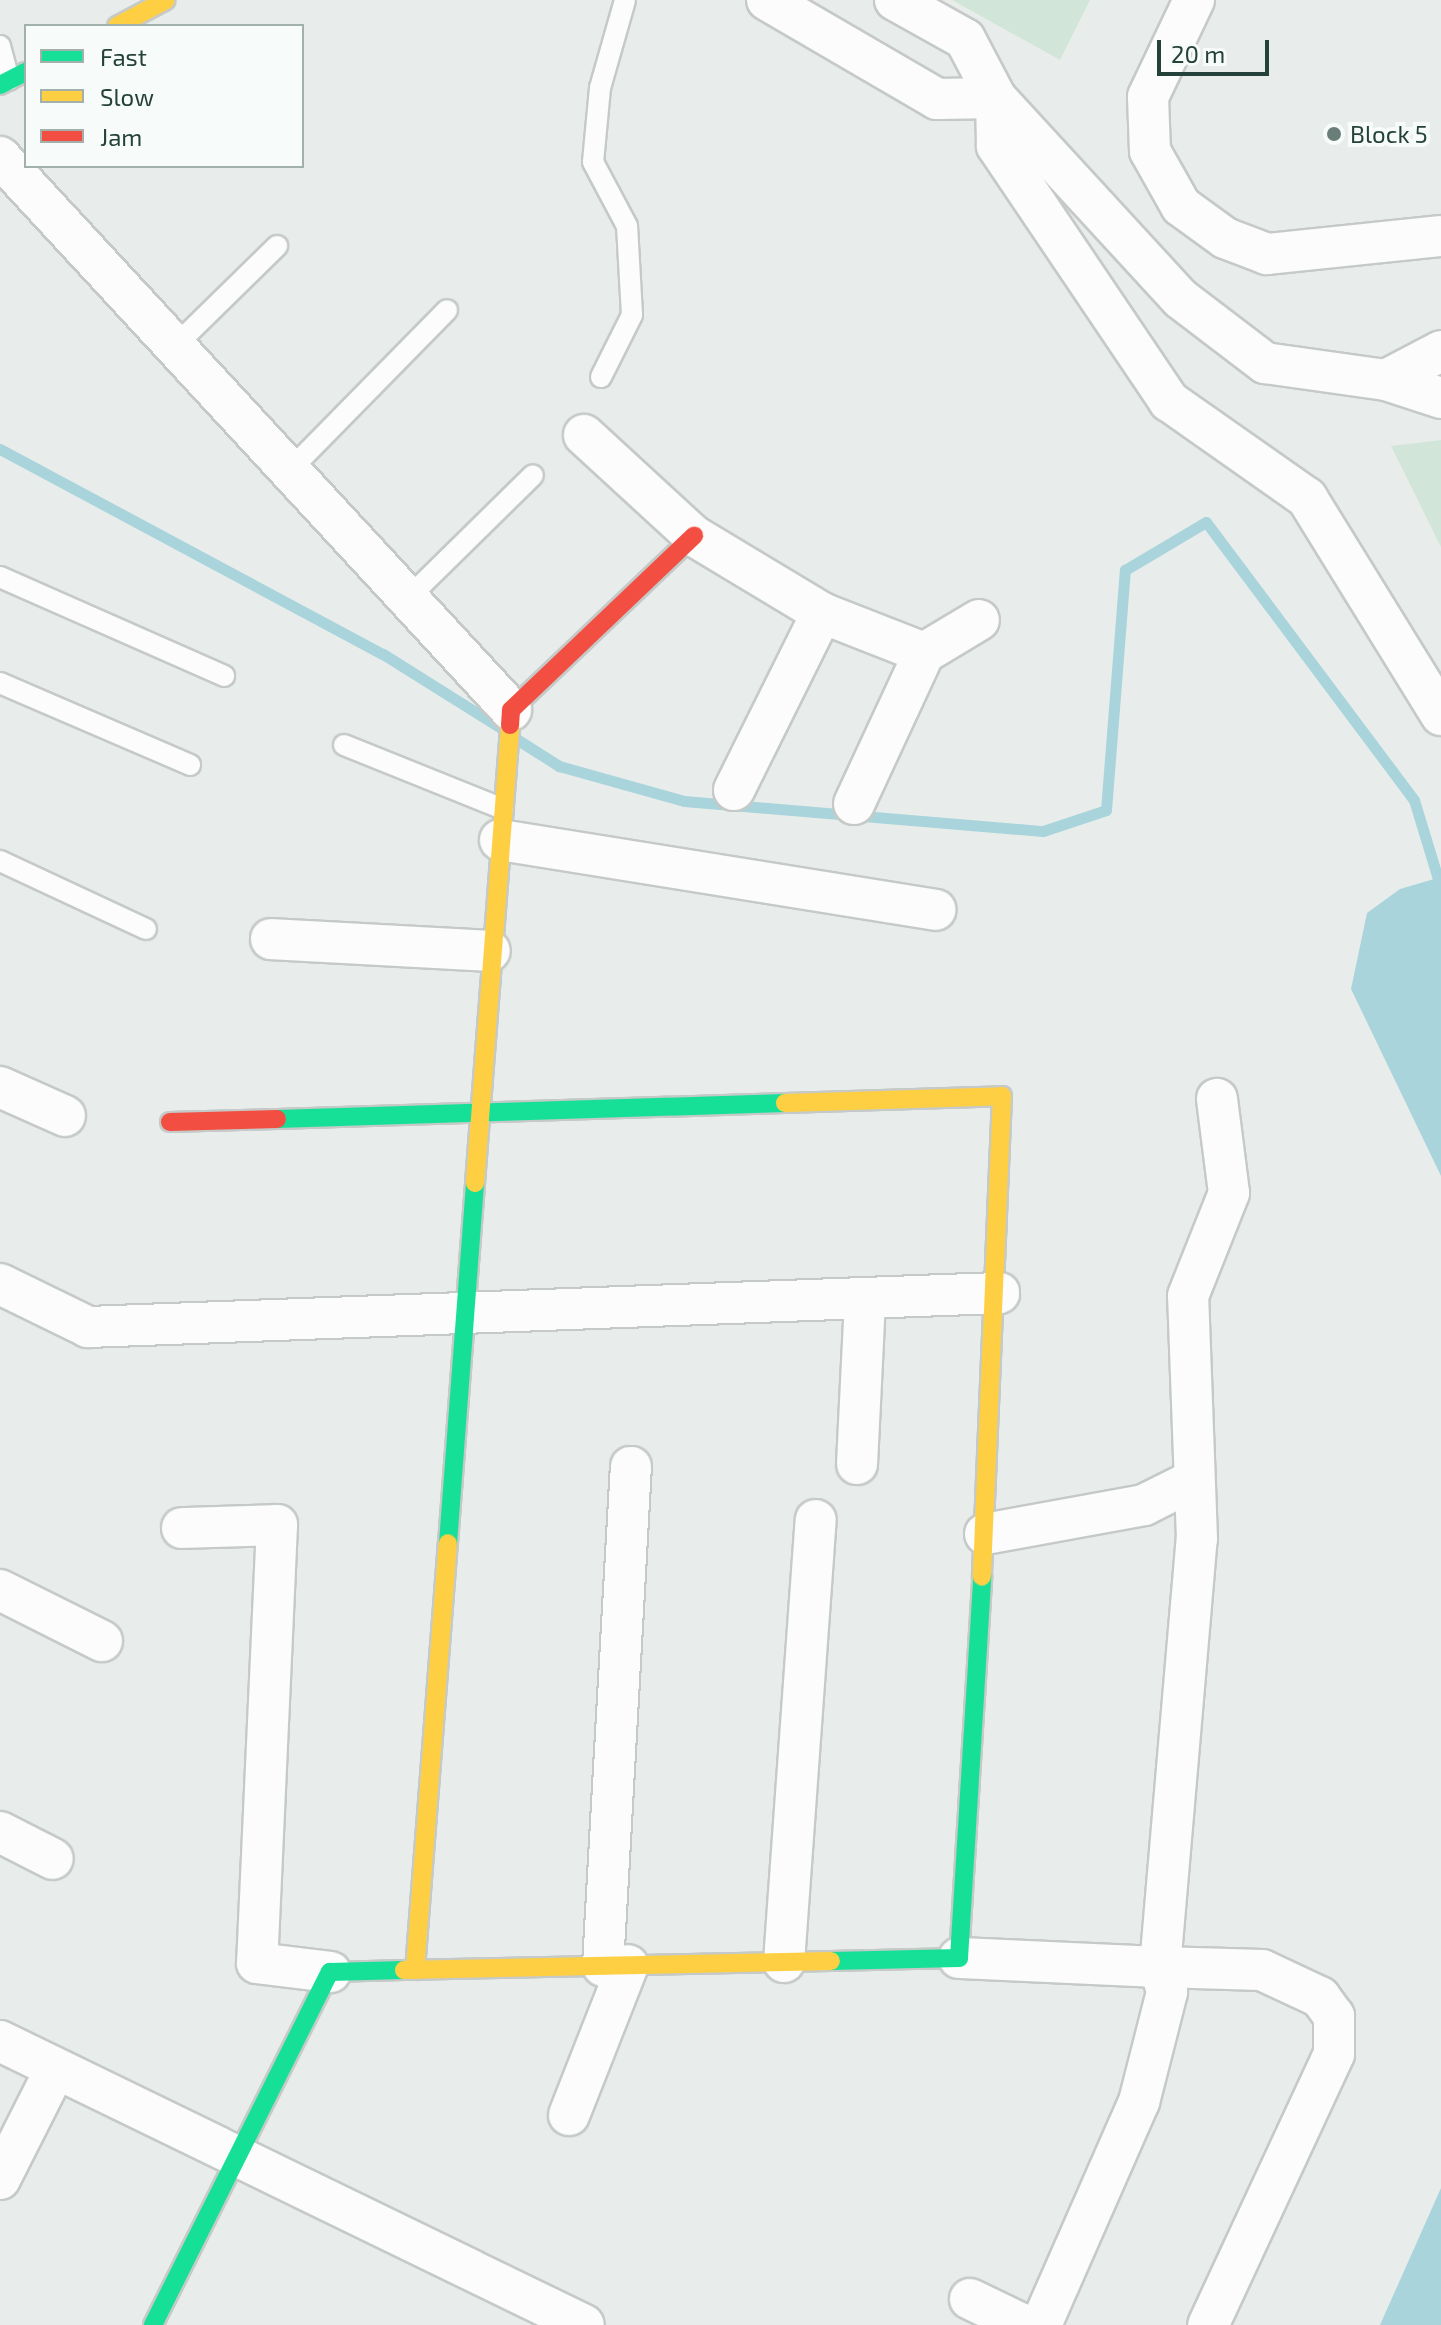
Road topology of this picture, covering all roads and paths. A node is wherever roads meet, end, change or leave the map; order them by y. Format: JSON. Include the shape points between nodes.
{"nodes":[{"id":1,"x":625,"y":0,"type":"edge"},
{"id":2,"x":767,"y":0,"type":"edge"},
{"id":3,"x":895,"y":0,"type":"edge"},
{"id":4,"x":1194,"y":0,"type":"edge"},
{"id":5,"x":164,"y":1,"type":"edge"},
{"id":6,"x":121,"y":24,"type":"edge"},
{"id":7,"x":0,"y":46,"type":"edge"},
{"id":8,"x":12,"y":79,"type":"edge"},
{"id":9,"x":996,"y":98,"type":"junction"},
{"id":10,"x":0,"y":157,"type":"edge"},
{"id":11,"x":1441,"y":236,"type":"edge"},
{"id":12,"x":277,"y":246,"type":"dead end"},
{"id":13,"x":447,"y":310,"type":"dead end"},
{"id":14,"x":175,"y":346,"type":"junction"},
{"id":15,"x":1441,"y":351,"type":"edge"},
{"id":16,"x":601,"y":377,"type":"dead end"},
{"id":17,"x":1386,"y":380,"type":"junction"},
{"id":18,"x":1441,"y":398,"type":"edge"},
{"id":19,"x":584,"y":435,"type":"dead end"},
{"id":20,"x":290,"y":470,"type":"junction"},
{"id":21,"x":533,"y":475,"type":"dead end"},
{"id":22,"x":694,"y":536,"type":"junction"},
{"id":23,"x":0,"y":577,"type":"edge"},
{"id":24,"x":408,"y":598,"type":"junction"},
{"id":25,"x":822,"y":613,"type":"junction"},
{"id":26,"x":979,"y":620,"type":"dead end"},
{"id":27,"x":924,"y":653,"type":"junction"},
{"id":28,"x":224,"y":676,"type":"dead end"},
{"id":29,"x":0,"y":683,"type":"edge"},
{"id":30,"x":511,"y":712,"type":"junction"},
{"id":31,"x":1441,"y":715,"type":"edge"},
{"id":32,"x":344,"y":745,"type":"dead end"},
{"id":33,"x":190,"y":765,"type":"dead end"},
{"id":34,"x":734,"y":790,"type":"dead end"},
{"id":35,"x":854,"y":804,"type":"dead end"},
{"id":36,"x":501,"y":825,"type":"junction"},
{"id":37,"x":0,"y":861,"type":"edge"},
{"id":38,"x":935,"y":910,"type":"dead end"},
{"id":39,"x":146,"y":929,"type":"dead end"},
{"id":40,"x":271,"y":939,"type":"dead end"},
{"id":41,"x":490,"y":951,"type":"junction"},
{"id":42,"x":0,"y":1087,"type":"edge"},
{"id":43,"x":1217,"y":1099,"type":"dead end"},
{"id":44,"x":483,"y":1112,"type":"junction"},
{"id":45,"x":65,"y":1116,"type":"dead end"},
{"id":46,"x":170,"y":1122,"type":"dead end"},
{"id":47,"x":0,"y":1284,"type":"edge"},
{"id":48,"x":999,"y":1293,"type":"junction"},
{"id":49,"x":865,"y":1298,"type":"junction"},
{"id":50,"x":470,"y":1313,"type":"junction"},
{"id":51,"x":857,"y":1464,"type":"dead end"},
{"id":52,"x":631,"y":1467,"type":"dead end"},
{"id":53,"x":1194,"y":1480,"type":"junction"},
{"id":54,"x":816,"y":1520,"type":"dead end"},
{"id":55,"x":182,"y":1528,"type":"dead end"},
{"id":56,"x":985,"y":1534,"type":"junction"},
{"id":57,"x":0,"y":1590,"type":"edge"},
{"id":58,"x":102,"y":1641,"type":"dead end"},
{"id":59,"x":0,"y":1832,"type":"edge"},
{"id":60,"x":53,"y":1859,"type":"dead end"},
{"id":61,"x":959,"y":1958,"type":"junction"},
{"id":62,"x":784,"y":1962,"type":"junction"},
{"id":63,"x":616,"y":1966,"type":"junction"},
{"id":64,"x":1160,"y":1967,"type":"junction"},
{"id":65,"x":415,"y":1970,"type":"junction"},
{"id":66,"x":330,"y":1972,"type":"junction"},
{"id":67,"x":0,"y":2041,"type":"edge"},
{"id":68,"x":55,"y":2070,"type":"junction"},
{"id":69,"x":569,"y":2115,"type":"dead end"},
{"id":70,"x":231,"y":2159,"type":"junction"},
{"id":71,"x":0,"y":2179,"type":"edge"},
{"id":72,"x":970,"y":2299,"type":"dead end"},
{"id":73,"x":153,"y":2325,"type":"edge"},
{"id":74,"x":584,"y":2325,"type":"edge"},
{"id":75,"x":1024,"y":2325,"type":"edge"},
{"id":76,"x":1041,"y":2325,"type":"edge"},
{"id":77,"x":1208,"y":2325,"type":"edge"}],
"edges":[{"from":1,"to":16,"type":"lane","via":[[600,88],[593,162],[627,226],[632,315]]},
{"from":2,"to":9,"type":"street","via":[[937,99]]},
{"from":3,"to":9,"type":"street","via":[[965,39]]},
{"from":4,"to":11,"type":"street","via":[[1148,97],[1150,151],[1181,206],[1225,238],[1267,254]]},
{"from":5,"to":6,"type":"street"},
{"from":7,"to":8,"type":"lane"},
{"from":9,"to":17,"type":"street","via":[[1181,299],[1265,363]]},
{"from":9,"to":31,"type":"street","via":[[997,146],[1169,401],[1307,498]]},
{"from":10,"to":14,"type":"street"},
{"from":12,"to":14,"type":"lane"},
{"from":13,"to":20,"type":"lane"},
{"from":14,"to":20,"type":"street"},
{"from":15,"to":17,"type":"street"},
{"from":17,"to":18,"type":"street"},
{"from":19,"to":22,"type":"street"},
{"from":20,"to":24,"type":"street"},
{"from":21,"to":24,"type":"lane"},
{"from":22,"to":25,"type":"street"},
{"from":22,"to":30,"type":"street"},
{"from":23,"to":28,"type":"lane"},
{"from":24,"to":30,"type":"street"},
{"from":25,"to":27,"type":"street"},
{"from":25,"to":34,"type":"street"},
{"from":26,"to":27,"type":"street"},
{"from":27,"to":35,"type":"street"},
{"from":29,"to":33,"type":"lane"},
{"from":30,"to":36,"type":"street"},
{"from":32,"to":36,"type":"lane"},
{"from":36,"to":38,"type":"street"},
{"from":36,"to":41,"type":"street"},
{"from":37,"to":39,"type":"lane"},
{"from":40,"to":41,"type":"street"},
{"from":41,"to":44,"type":"street"},
{"from":42,"to":45,"type":"street"},
{"from":43,"to":53,"type":"street","via":[[1229,1193],[1188,1296]]},
{"from":44,"to":46,"type":"street"},
{"from":44,"to":48,"type":"street","via":[[1002,1096]]},
{"from":44,"to":50,"type":"street"},
{"from":47,"to":50,"type":"street","via":[[88,1327]]},
{"from":48,"to":49,"type":"street"},
{"from":48,"to":56,"type":"street"},
{"from":49,"to":50,"type":"street"},
{"from":49,"to":51,"type":"street"},
{"from":50,"to":65,"type":"street"},
{"from":52,"to":63,"type":"street"},
{"from":53,"to":56,"type":"street","via":[[1144,1505]]},
{"from":53,"to":64,"type":"street","via":[[1197,1539]]},
{"from":54,"to":62,"type":"street"},
{"from":55,"to":66,"type":"street","via":[[277,1525],[257,1963]]},
{"from":56,"to":61,"type":"street"},
{"from":57,"to":58,"type":"street"},
{"from":59,"to":60,"type":"street"},
{"from":61,"to":62,"type":"street"},
{"from":61,"to":64,"type":"street"},
{"from":62,"to":63,"type":"street"},
{"from":63,"to":65,"type":"street"},
{"from":63,"to":69,"type":"street"},
{"from":64,"to":76,"type":"street","via":[[1167,1992],[1139,2102]]},
{"from":64,"to":77,"type":"street","via":[[1262,1970],[1320,1997],[1334,2016],[1334,2054]]},
{"from":65,"to":66,"type":"street"},
{"from":66,"to":70,"type":"street"},
{"from":67,"to":68,"type":"street"},
{"from":68,"to":70,"type":"street"},
{"from":68,"to":71,"type":"street"},
{"from":70,"to":73,"type":"street"},
{"from":70,"to":74,"type":"street"},
{"from":72,"to":75,"type":"street"}]}
